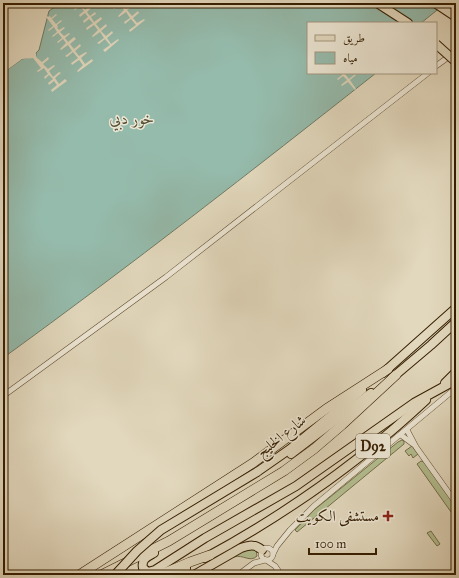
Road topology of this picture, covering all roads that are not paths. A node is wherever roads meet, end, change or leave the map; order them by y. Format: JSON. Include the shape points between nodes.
{"nodes":[{"id":1,"x":377,"y":3,"type":"edge"},
{"id":2,"x":435,"y":3,"type":"edge"},
{"id":3,"x":456,"y":17,"type":"edge"},
{"id":4,"x":406,"y":22,"type":"edge"},
{"id":5,"x":437,"y":45,"type":"edge"},
{"id":6,"x":456,"y":53,"type":"edge"},
{"id":7,"x":456,"y":62,"type":"edge"},
{"id":8,"x":437,"y":65,"type":"edge"},
{"id":9,"x":427,"y":74,"type":"edge"},
{"id":10,"x":456,"y":308,"type":"edge"},
{"id":11,"x":456,"y":322,"type":"edge"},
{"id":12,"x":388,"y":369,"type":"junction"},
{"id":13,"x":456,"y":372,"type":"edge"},
{"id":14,"x":396,"y":375,"type":"junction"},
{"id":15,"x":456,"y":380,"type":"edge"},
{"id":16,"x":456,"y":388,"type":"edge"},
{"id":17,"x":436,"y":391,"type":"junction"},
{"id":18,"x":3,"y":396,"type":"edge"},
{"id":19,"x":407,"y":430,"type":"junction"},
{"id":20,"x":401,"y":435,"type":"junction"},
{"id":21,"x":416,"y":447,"type":"junction"},
{"id":22,"x":260,"y":470,"type":"junction"},
{"id":23,"x":456,"y":503,"type":"edge"},
{"id":24,"x":222,"y":510,"type":"junction"},
{"id":25,"x":279,"y":543,"type":"junction"},
{"id":26,"x":264,"y":550,"type":"junction"},
{"id":27,"x":210,"y":555,"type":"junction"},
{"id":28,"x":273,"y":556,"type":"junction"},
{"id":29,"x":266,"y":560,"type":"junction"},
{"id":30,"x":254,"y":564,"type":"junction"},
{"id":31,"x":275,"y":566,"type":"junction"},
{"id":32,"x":79,"y":575,"type":"edge"},
{"id":33,"x":101,"y":575,"type":"edge"},
{"id":34,"x":115,"y":575,"type":"edge"},
{"id":35,"x":160,"y":575,"type":"edge"},
{"id":36,"x":172,"y":575,"type":"edge"},
{"id":37,"x":194,"y":575,"type":"edge"},
{"id":38,"x":238,"y":575,"type":"edge"},
{"id":39,"x":281,"y":575,"type":"edge"}],
"edges":[{"from":1,"to":4,"type":"main road"},
{"from":2,"to":3,"type":"main road"},
{"from":5,"to":7,"type":"main road","bridge":true},
{"from":6,"to":8,"type":"street"},
{"from":9,"to":18,"type":"street","via":[[166,277]]},
{"from":10,"to":12,"type":"main road","name":"شارع الخليج"},
{"from":11,"to":14,"type":"main road"},
{"from":12,"to":22,"type":"main road","name":"شارع الخليج"},
{"from":12,"to":32,"type":"highway","via":[[326,409],[247,467]]},
{"from":13,"to":17,"type":"main road","number":"D92"},
{"from":14,"to":22,"type":"main road","via":[[296,451]]},
{"from":14,"to":24,"type":"highway","via":[[314,449],[274,478]]},
{"from":15,"to":17,"type":"main road"},
{"from":16,"to":19,"type":"street"},
{"from":17,"to":24,"type":"main road","via":[[290,490],[205,538],[155,570],[148,572],[144,569],[142,564],[145,558],[206,523]]},
{"from":17,"to":27,"type":"main road","number":"D92","via":[[397,427],[342,470],[283,511]]},
{"from":19,"to":20,"type":"street"},
{"from":19,"to":21,"type":"street"},
{"from":20,"to":21,"type":"street"},
{"from":20,"to":25,"type":"street","via":[[297,521]]},
{"from":21,"to":23,"type":"street"},
{"from":22,"to":34,"type":"main road","name":"شارع الخليج","bridge":true,"via":[[161,530]]},
{"from":24,"to":33,"type":"highway","via":[[169,541]]},
{"from":25,"to":26,"type":"street"},
{"from":25,"to":28,"type":"street"},
{"from":26,"to":28,"type":"street","via":[[272,550]]},
{"from":26,"to":29,"type":"street","via":[[262,558]]},
{"from":26,"to":30,"type":"street"},
{"from":26,"to":37,"type":"main road","via":[[253,545],[241,548]]},
{"from":27,"to":35,"type":"highway"},
{"from":27,"to":36,"type":"main road","number":"D92"},
{"from":28,"to":29,"type":"street"},
{"from":28,"to":31,"type":"street"},
{"from":29,"to":30,"type":"street"},
{"from":29,"to":31,"type":"street"},
{"from":30,"to":38,"type":"street"},
{"from":31,"to":39,"type":"street"}]}
